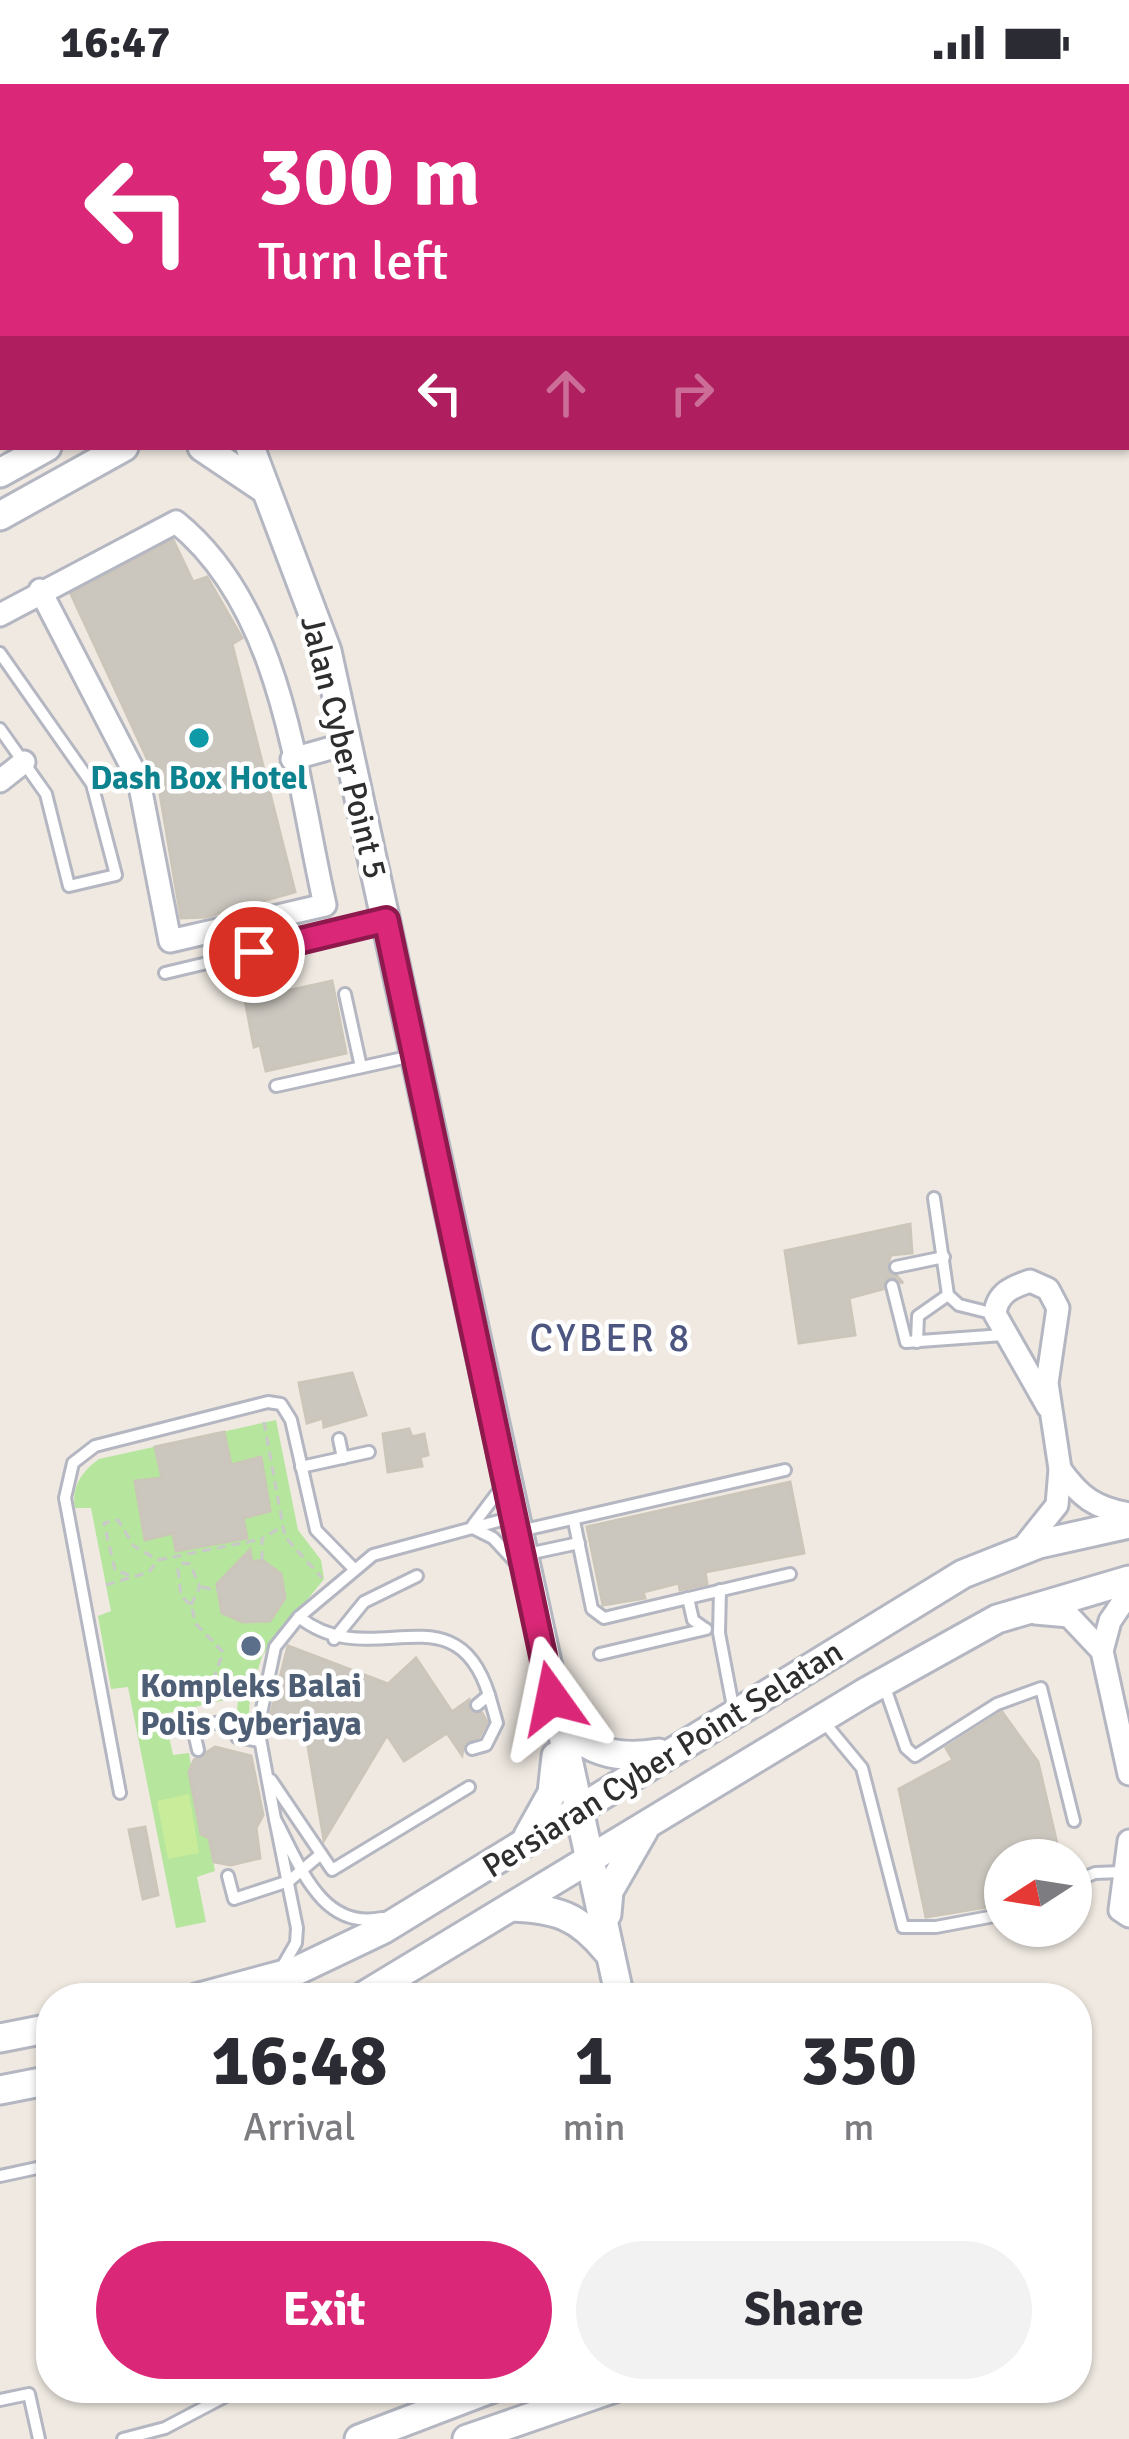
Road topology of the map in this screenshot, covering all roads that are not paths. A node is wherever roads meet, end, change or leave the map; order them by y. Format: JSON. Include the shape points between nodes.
{"nodes":[{"id":1,"x":42,"y":450,"type":"edge"},
{"id":2,"x":122,"y":450,"type":"edge"},
{"id":3,"x":210,"y":450,"type":"edge"},
{"id":4,"x":257,"y":467,"type":"edge"},
{"id":5,"x":0,"y":473,"type":"edge"},
{"id":6,"x":0,"y":516,"type":"edge"},
{"id":7,"x":40,"y":590,"type":"junction"},
{"id":8,"x":0,"y":615,"type":"edge"},
{"id":9,"x":0,"y":652,"type":"edge"},
{"id":10,"x":0,"y":729,"type":"edge"},
{"id":11,"x":349,"y":742,"type":"junction"},
{"id":12,"x":292,"y":759,"type":"junction"},
{"id":13,"x":24,"y":762,"type":"junction"},
{"id":14,"x":0,"y":781,"type":"edge"},
{"id":15,"x":386,"y":920,"type":"junction"},
{"id":16,"x":165,"y":973,"type":"dead end"},
{"id":17,"x":345,"y":994,"type":"dead end"},
{"id":18,"x":415,"y":1055,"type":"junction"},
{"id":19,"x":361,"y":1067,"type":"junction"},
{"id":20,"x":276,"y":1086,"type":"dead end"},
{"id":21,"x":934,"y":1198,"type":"dead end"},
{"id":22,"x":944,"y":1257,"type":"junction"},
{"id":23,"x":896,"y":1267,"type":"dead end"},
{"id":24,"x":892,"y":1286,"type":"dead end"},
{"id":25,"x":948,"y":1294,"type":"junction"},
{"id":26,"x":999,"y":1324,"type":"junction"},
{"id":27,"x":917,"y":1342,"type":"junction"},
{"id":28,"x":1048,"y":1407,"type":"junction"},
{"id":29,"x":339,"y":1439,"type":"dead end"},
{"id":30,"x":369,"y":1452,"type":"dead end"},
{"id":31,"x":343,"y":1458,"type":"junction"},
{"id":32,"x":301,"y":1467,"type":"junction"},
{"id":33,"x":1060,"y":1469,"type":"junction"},
{"id":34,"x":784,"y":1470,"type":"dead end"},
{"id":35,"x":504,"y":1472,"type":"junction"},
{"id":36,"x":1129,"y":1514,"type":"edge"},
{"id":37,"x":574,"y":1521,"type":"junction"},
{"id":38,"x":1129,"y":1524,"type":"edge"},
{"id":39,"x":470,"y":1527,"type":"junction"},
{"id":40,"x":579,"y":1543,"type":"junction"},
{"id":41,"x":520,"y":1545,"type":"junction"},
{"id":42,"x":1021,"y":1550,"type":"junction"},
{"id":43,"x":355,"y":1570,"type":"junction"},
{"id":44,"x":790,"y":1574,"type":"dead end"},
{"id":45,"x":417,"y":1576,"type":"dead end"},
{"id":46,"x":1129,"y":1580,"type":"edge"},
{"id":47,"x":720,"y":1591,"type":"junction"},
{"id":48,"x":1129,"y":1593,"type":"edge"},
{"id":49,"x":688,"y":1598,"type":"junction"},
{"id":50,"x":1014,"y":1612,"type":"junction"},
{"id":51,"x":298,"y":1617,"type":"junction"},
{"id":52,"x":712,"y":1631,"type":"junction"},
{"id":53,"x":334,"y":1639,"type":"junction"},
{"id":54,"x":1102,"y":1651,"type":"junction"},
{"id":55,"x":600,"y":1654,"type":"dead end"},
{"id":56,"x":883,"y":1682,"type":"junction"},
{"id":57,"x":489,"y":1695,"type":"junction"},
{"id":58,"x":552,"y":1698,"type":"junction"},
{"id":59,"x":477,"y":1705,"type":"dead end"},
{"id":60,"x":734,"y":1712,"type":"junction"},
{"id":61,"x":821,"y":1719,"type":"junction"},
{"id":62,"x":259,"y":1741,"type":"junction"},
{"id":63,"x":1126,"y":1745,"type":"edge"},
{"id":64,"x":472,"y":1749,"type":"dead end"},
{"id":65,"x":198,"y":1750,"type":"dead end"},
{"id":66,"x":666,"y":1752,"type":"junction"},
{"id":67,"x":265,"y":1772,"type":"junction"},
{"id":68,"x":1129,"y":1774,"type":"edge"},
{"id":69,"x":469,"y":1787,"type":"dead end"},
{"id":70,"x":120,"y":1793,"type":"dead end"},
{"id":71,"x":577,"y":1808,"type":"junction"},
{"id":72,"x":275,"y":1819,"type":"junction"},
{"id":73,"x":1074,"y":1821,"type":"dead end"},
{"id":74,"x":645,"y":1828,"type":"junction"},
{"id":75,"x":1129,"y":1841,"type":"edge"},
{"id":76,"x":521,"y":1844,"type":"junction"},
{"id":77,"x":321,"y":1854,"type":"junction"},
{"id":78,"x":589,"y":1861,"type":"junction"},
{"id":79,"x":303,"y":1870,"type":"junction"},
{"id":80,"x":1122,"y":1871,"type":"junction"},
{"id":81,"x":1092,"y":1874,"type":"edge"},
{"id":82,"x":228,"y":1876,"type":"dead end"},
{"id":83,"x":289,"y":1881,"type":"junction"},
{"id":84,"x":512,"y":1907,"type":"junction"},
{"id":85,"x":412,"y":1911,"type":"junction"},
{"id":86,"x":1129,"y":1916,"type":"edge"},
{"id":87,"x":984,"y":1918,"type":"edge"},
{"id":88,"x":610,"y":1954,"type":"junction"},
{"id":89,"x":275,"y":1977,"type":"junction"},
{"id":90,"x":252,"y":1983,"type":"edge"},
{"id":91,"x":385,"y":1983,"type":"edge"},
{"id":92,"x":617,"y":1983,"type":"edge"},
{"id":93,"x":36,"y":2031,"type":"edge"},
{"id":94,"x":0,"y":2038,"type":"edge"},
{"id":95,"x":36,"y":2083,"type":"edge"},
{"id":96,"x":0,"y":2090,"type":"edge"},
{"id":97,"x":36,"y":2168,"type":"edge"},
{"id":98,"x":0,"y":2176,"type":"edge"},
{"id":99,"x":0,"y":2400,"type":"edge"},
{"id":100,"x":212,"y":2403,"type":"edge"},
{"id":101,"x":454,"y":2403,"type":"edge"},
{"id":102,"x":572,"y":2403,"type":"edge"},
{"id":103,"x":39,"y":2439,"type":"edge"},
{"id":104,"x":123,"y":2439,"type":"edge"},
{"id":105,"x":359,"y":2439,"type":"edge"},
{"id":106,"x":467,"y":2439,"type":"edge"}],
"edges":[{"from":1,"to":5,"type":"main road"},
{"from":2,"to":6,"type":"main road"},
{"from":3,"to":4,"type":"main road"},
{"from":4,"to":11,"type":"main road","name":"Jalan Cyber Point 5","via":[[327,651]]},
{"from":7,"to":8,"type":"street"},
{"from":7,"to":12,"type":"street","via":[[176,522],[203,544],[243,604]]},
{"from":7,"to":12,"type":"street","via":[[139,781],[170,941],[325,905]]},
{"from":9,"to":13,"type":"lane","via":[[92,784],[116,875],[69,886],[46,794]]},
{"from":10,"to":13,"type":"lane"},
{"from":11,"to":12,"type":"street"},
{"from":11,"to":15,"type":"main road","name":"Jalan Cyber Point 5"},
{"from":13,"to":14,"type":"street"},
{"from":15,"to":16,"type":"lane"},
{"from":15,"to":18,"type":"main road","name":"Jalan Cyber Point 5"},
{"from":17,"to":19,"type":"lane"},
{"from":18,"to":19,"type":"lane"},
{"from":18,"to":35,"type":"main road","name":"Jalan Cyber Point 5"},
{"from":19,"to":20,"type":"lane"},
{"from":21,"to":22,"type":"lane"},
{"from":22,"to":23,"type":"lane"},
{"from":22,"to":25,"type":"lane"},
{"from":24,"to":27,"type":"lane","via":[[903,1336]]},
{"from":25,"to":26,"type":"lane"},
{"from":25,"to":27,"type":"lane","via":[[919,1316]]},
{"from":26,"to":27,"type":"lane"},
{"from":26,"to":28,"type":"street"},
{"from":26,"to":28,"type":"street","via":[[996,1303],[1010,1287],[1030,1281],[1048,1289],[1060,1319]]},
{"from":28,"to":33,"type":"street"},
{"from":29,"to":31,"type":"lane"},
{"from":30,"to":31,"type":"lane"},
{"from":31,"to":32,"type":"lane"},
{"from":32,"to":43,"type":"lane","via":[[316,1530]]},
{"from":32,"to":70,"type":"lane","via":[[288,1410],[268,1402],[95,1446],[73,1463],[65,1498]]},
{"from":33,"to":36,"type":"street","via":[[1099,1509]]},
{"from":33,"to":42,"type":"street","via":[[1057,1505]]},
{"from":34,"to":37,"type":"lane"},
{"from":35,"to":39,"type":"lane","via":[[497,1498]]},
{"from":35,"to":41,"type":"main road","name":"Jalan Cyber Point 5"},
{"from":37,"to":40,"type":"lane"},
{"from":37,"to":41,"type":"lane"},
{"from":38,"to":42,"type":"main road","name":"Persiaran Cyber Point Selatan"},
{"from":39,"to":41,"type":"lane"},
{"from":39,"to":41,"type":"lane","via":[[504,1547]]},
{"from":39,"to":43,"type":"lane","via":[[396,1546]]},
{"from":40,"to":41,"type":"lane"},
{"from":40,"to":49,"type":"lane","via":[[604,1618]]},
{"from":41,"to":58,"type":"main road","name":"Jalan Cyber Point 5"},
{"from":42,"to":60,"type":"main road","name":"Persiaran Cyber Point Selatan","via":[[963,1574]]},
{"from":43,"to":51,"type":"lane"},
{"from":44,"to":47,"type":"lane"},
{"from":45,"to":53,"type":"lane","via":[[364,1602]]},
{"from":46,"to":50,"type":"main road","name":"Persiaran Cyber Point Selatan"},
{"from":47,"to":49,"type":"lane"},
{"from":47,"to":52,"type":"lane"},
{"from":48,"to":54,"type":"street"},
{"from":49,"to":52,"type":"lane","via":[[693,1620]]},
{"from":50,"to":54,"type":"street","via":[[1069,1616]]},
{"from":50,"to":56,"type":"main road","name":"Persiaran Cyber Point Selatan"},
{"from":51,"to":53,"type":"lane"},
{"from":51,"to":62,"type":"lane","via":[[274,1647]]},
{"from":52,"to":55,"type":"lane"},
{"from":52,"to":60,"type":"lane"},
{"from":53,"to":57,"type":"lane","via":[[447,1640],[475,1663]]},
{"from":54,"to":63,"type":"street"},
{"from":56,"to":61,"type":"main road","name":"Persiaran Cyber Point Selatan"},
{"from":56,"to":73,"type":"lane","via":[[914,1756],[997,1704],[1041,1688]]},
{"from":57,"to":59,"type":"lane"},
{"from":57,"to":64,"type":"lane","via":[[495,1736]]},
{"from":58,"to":66,"type":"main road","via":[[593,1749],[633,1758]]},
{"from":58,"to":71,"type":"main road","name":"Jalan Cyber Point 5"},
{"from":58,"to":76,"type":"main road","via":[[552,1793]]},
{"from":60,"to":66,"type":"main road","name":"Persiaran Cyber Point Selatan"},
{"from":61,"to":74,"type":"main road","name":"Persiaran Cyber Point Selatan"},
{"from":61,"to":87,"type":"lane","via":[[862,1768],[903,1927]]},
{"from":62,"to":65,"type":"lane","via":[[237,1737],[233,1720],[193,1728]]},
{"from":62,"to":67,"type":"lane"},
{"from":63,"to":68,"type":"street"},
{"from":66,"to":71,"type":"main road","name":"Persiaran Cyber Point Selatan"},
{"from":67,"to":72,"type":"lane"},
{"from":67,"to":77,"type":"lane"},
{"from":69,"to":77,"type":"lane","via":[[332,1870]]},
{"from":71,"to":76,"type":"main road","name":"Persiaran Cyber Point Selatan"},
{"from":71,"to":78,"type":"main road","name":"Jalan Cyber Point 5"},
{"from":72,"to":79,"type":"lane"},
{"from":72,"to":83,"type":"lane"},
{"from":74,"to":78,"type":"main road","name":"Persiaran Cyber Point Selatan"},
{"from":74,"to":88,"type":"main road","via":[[609,1891]]},
{"from":75,"to":80,"type":"street"},
{"from":76,"to":85,"type":"main road","name":"Persiaran Cyber Point Selatan"},
{"from":77,"to":79,"type":"lane"},
{"from":78,"to":84,"type":"main road","name":"Persiaran Cyber Point Selatan"},
{"from":78,"to":88,"type":"main road","name":"Jalan Cyber Point 5"},
{"from":79,"to":83,"type":"lane"},
{"from":79,"to":85,"type":"lane","via":[[343,1916],[371,1920]]},
{"from":80,"to":81,"type":"lane"},
{"from":80,"to":86,"type":"street","via":[[1120,1910]]},
{"from":82,"to":83,"type":"lane","via":[[234,1899]]},
{"from":83,"to":89,"type":"lane","via":[[296,1943]]},
{"from":84,"to":88,"type":"main road","via":[[562,1911]]},
{"from":84,"to":91,"type":"main road","name":"Persiaran Cyber Point Selatan"},
{"from":85,"to":89,"type":"main road","name":"Persiaran Cyber Point Selatan"},
{"from":88,"to":92,"type":"main road","name":"Jalan Cyber Point 5"},
{"from":89,"to":90,"type":"main road","name":"Persiaran Cyber Point Selatan"},
{"from":93,"to":94,"type":"main road"},
{"from":95,"to":96,"type":"main road"},
{"from":97,"to":98,"type":"lane"},
{"from":99,"to":103,"type":"lane","via":[[29,2394]]},
{"from":100,"to":104,"type":"lane"},
{"from":101,"to":105,"type":"main road"},
{"from":102,"to":106,"type":"main road"}]}
